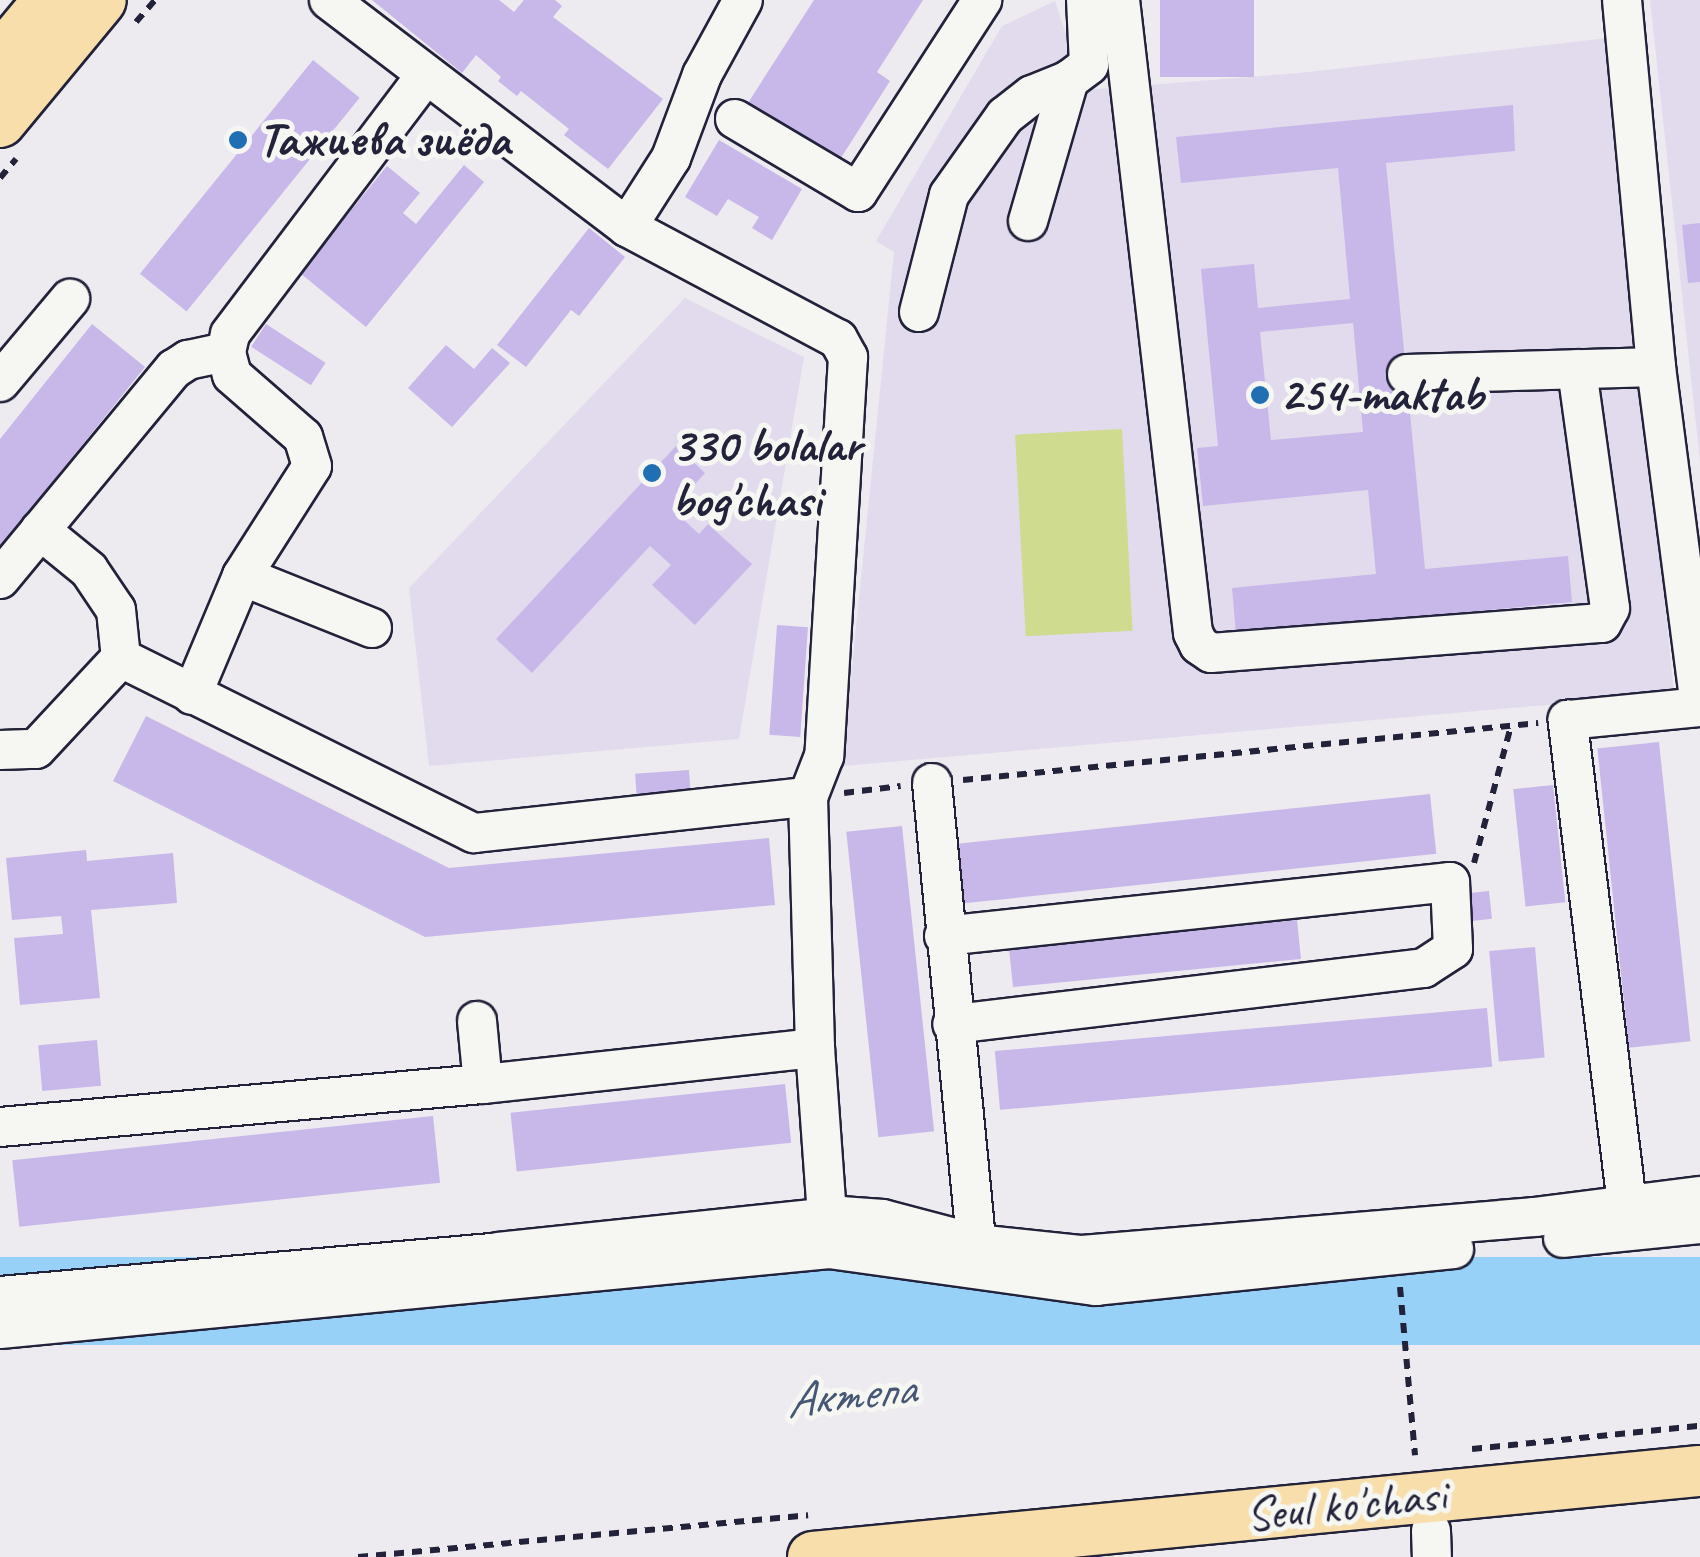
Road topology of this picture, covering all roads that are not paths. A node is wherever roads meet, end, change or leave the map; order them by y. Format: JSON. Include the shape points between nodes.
{"nodes":[{"id":1,"x":49,"y":0,"type":"edge"},
{"id":2,"x":101,"y":0,"type":"edge"},
{"id":3,"x":330,"y":0,"type":"edge"},
{"id":4,"x":743,"y":0,"type":"edge"},
{"id":5,"x":982,"y":0,"type":"edge"},
{"id":6,"x":1086,"y":0,"type":"edge"},
{"id":7,"x":1120,"y":0,"type":"edge"},
{"id":8,"x":1622,"y":0,"type":"edge"},
{"id":9,"x":0,"y":59,"type":"edge"},
{"id":10,"x":426,"y":75,"type":"junction"},
{"id":11,"x":1070,"y":80,"type":"junction"},
{"id":12,"x":735,"y":118,"type":"dead end"},
{"id":13,"x":0,"y":122,"type":"edge"},
{"id":14,"x":1028,"y":221,"type":"dead end"},
{"id":15,"x":627,"y":227,"type":"junction"},
{"id":16,"x":70,"y":299,"type":"dead end"},
{"id":17,"x":918,"y":312,"type":"dead end"},
{"id":18,"x":226,"y":352,"type":"junction"},
{"id":19,"x":1656,"y":367,"type":"junction"},
{"id":20,"x":1577,"y":369,"type":"junction"},
{"id":21,"x":1407,"y":374,"type":"dead end"},
{"id":22,"x":0,"y":382,"type":"edge"},
{"id":23,"x":40,"y":530,"type":"junction"},
{"id":24,"x":242,"y":576,"type":"junction"},
{"id":25,"x":0,"y":579,"type":"edge"},
{"id":26,"x":372,"y":628,"type":"dead end"},
{"id":27,"x":121,"y":658,"type":"junction"},
{"id":28,"x":192,"y":695,"type":"junction"},
{"id":29,"x":1700,"y":706,"type":"edge"},
{"id":30,"x":0,"y":750,"type":"edge"},
{"id":31,"x":932,"y":783,"type":"road end"},
{"id":32,"x":808,"y":797,"type":"junction"},
{"id":33,"x":944,"y":936,"type":"junction"},
{"id":34,"x":477,"y":1021,"type":"dead end"},
{"id":35,"x":952,"y":1024,"type":"junction"},
{"id":36,"x":815,"y":1048,"type":"junction"},
{"id":37,"x":484,"y":1084,"type":"junction"},
{"id":38,"x":0,"y":1127,"type":"edge"},
{"id":39,"x":1700,"y":1196,"type":"edge"},
{"id":40,"x":1627,"y":1204,"type":"junction"},
{"id":41,"x":827,"y":1216,"type":"junction"},
{"id":42,"x":1700,"y":1224,"type":"edge"},
{"id":43,"x":978,"y":1258,"type":"junction"},
{"id":44,"x":0,"y":1296,"type":"edge"},
{"id":45,"x":0,"y":1329,"type":"edge"},
{"id":46,"x":1700,"y":1471,"type":"edge"},
{"id":47,"x":1700,"y":1504,"type":"edge"},
{"id":48,"x":1431,"y":1544,"type":"edge"},
{"id":49,"x":813,"y":1557,"type":"edge"},
{"id":50,"x":1169,"y":1557,"type":"edge"}],
"edges":[{"from":1,"to":9,"type":"main road"},
{"from":2,"to":13,"type":"main road"},
{"from":3,"to":10,"type":"street"},
{"from":4,"to":15,"type":"street","via":[[702,75],[670,158]]},
{"from":5,"to":12,"type":"street","via":[[858,192]]},
{"from":6,"to":11,"type":"street","via":[[1089,65]]},
{"from":7,"to":20,"type":"street","via":[[1198,646],[1211,653],[1602,622],[1610,608]]},
{"from":8,"to":19,"type":"street"},
{"from":10,"to":15,"type":"street"},
{"from":10,"to":18,"type":"street","via":[[238,318]]},
{"from":11,"to":14,"type":"street"},
{"from":11,"to":17,"type":"street","via":[[1032,95],[1005,116],[949,195]]},
{"from":15,"to":32,"type":"street","via":[[838,339],[848,357],[824,756]]},
{"from":16,"to":22,"type":"street"},
{"from":18,"to":23,"type":"street","via":[[174,370]]},
{"from":18,"to":24,"type":"street","via":[[237,383],[303,437],[312,466]]},
{"from":19,"to":20,"type":"street"},
{"from":19,"to":29,"type":"street"},
{"from":20,"to":21,"type":"street"},
{"from":23,"to":25,"type":"street"},
{"from":23,"to":27,"type":"street","via":[[88,570],[116,610]]},
{"from":24,"to":26,"type":"street"},
{"from":24,"to":28,"type":"street"},
{"from":27,"to":28,"type":"street"},
{"from":27,"to":30,"type":"street","via":[[36,750]]},
{"from":28,"to":32,"type":"street","via":[[474,833]]},
{"from":29,"to":40,"type":"street","via":[[1568,720]]},
{"from":31,"to":33,"type":"street"},
{"from":32,"to":36,"type":"street"},
{"from":33,"to":35,"type":"street"},
{"from":33,"to":35,"type":"street","via":[[1450,882],[1453,949],[1424,968]]},
{"from":34,"to":37,"type":"street"},
{"from":35,"to":43,"type":"street"},
{"from":36,"to":37,"type":"street"},
{"from":36,"to":41,"type":"street"},
{"from":37,"to":38,"type":"street"},
{"from":39,"to":40,"type":"street"},
{"from":40,"to":43,"type":"street","via":[[1082,1255]]},
{"from":41,"to":43,"type":"street","via":[[869,1216]]},
{"from":41,"to":44,"type":"street"},
{"from":42,"to":43,"type":"street","via":[[1096,1286]]},
{"from":43,"to":45,"type":"street","via":[[829,1249]]},
{"from":46,"to":49,"type":"main road","name":"Seul ko'chasi"},
{"from":47,"to":48,"type":"main road","name":"Seul ko'chasi"},
{"from":48,"to":50,"type":"main road","name":"Seul ko'chasi"}]}
